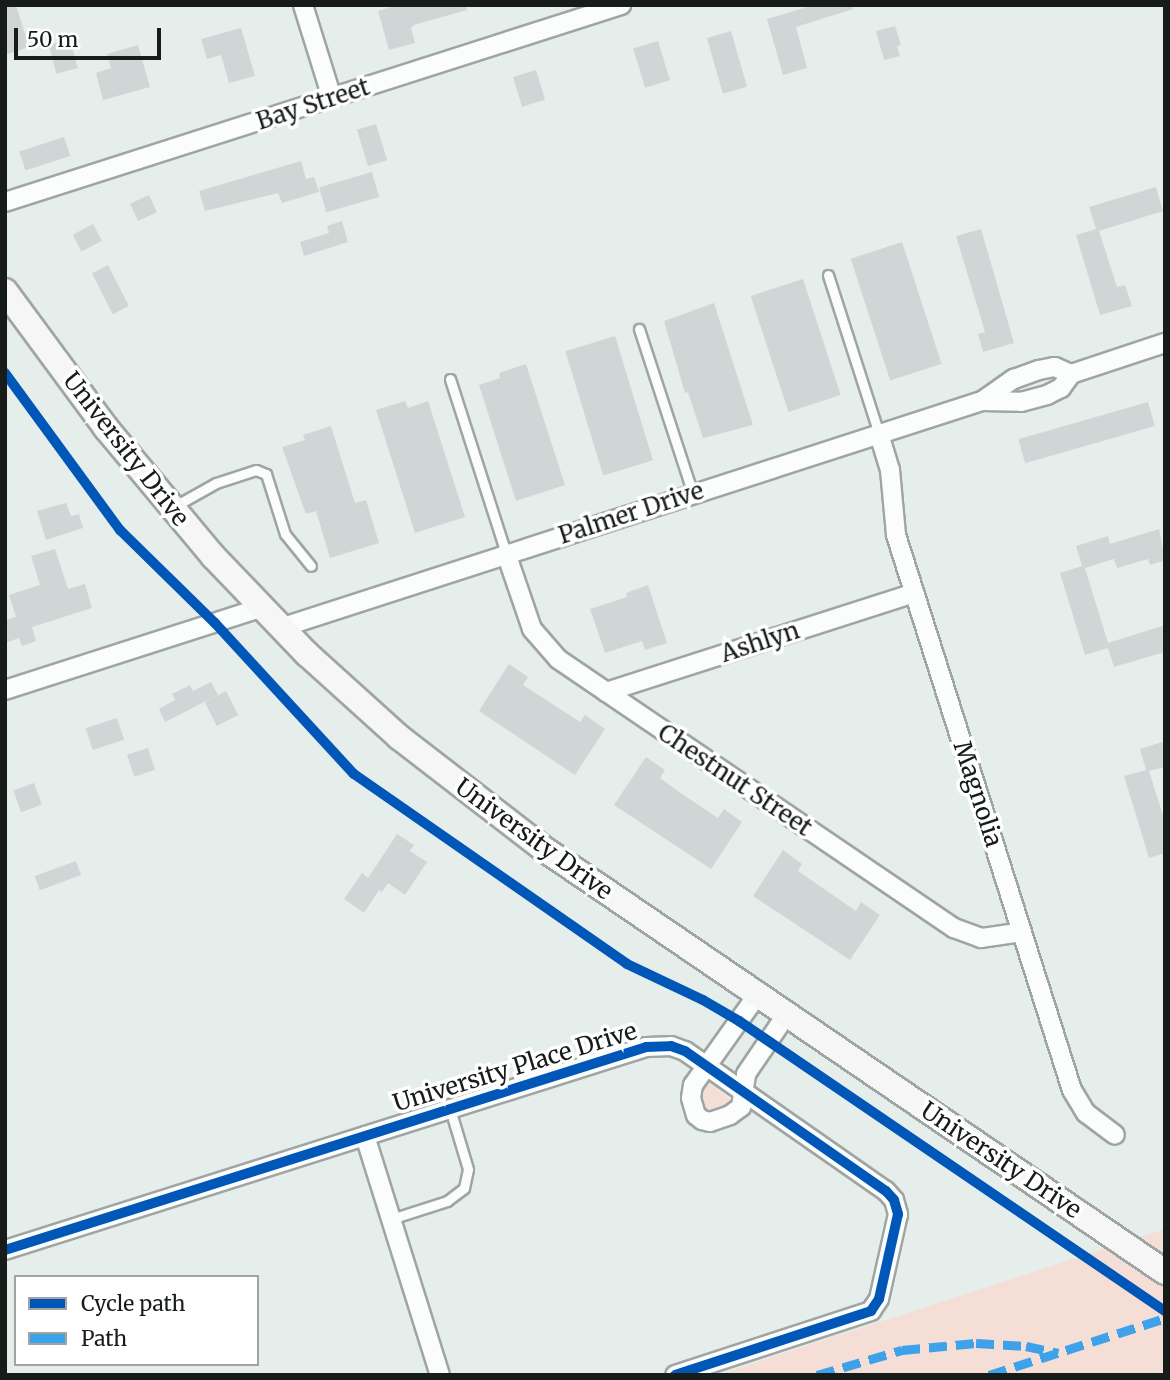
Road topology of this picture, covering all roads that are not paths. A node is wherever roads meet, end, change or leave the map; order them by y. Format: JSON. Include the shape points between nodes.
{"nodes":[{"id":1,"x":303,"y":5,"type":"edge"},
{"id":2,"x":621,"y":5,"type":"edge"},
{"id":3,"x":332,"y":98,"type":"junction"},
{"id":4,"x":5,"y":202,"type":"edge"},
{"id":5,"x":828,"y":275,"type":"dead end"},
{"id":6,"x":5,"y":291,"type":"edge"},
{"id":7,"x":639,"y":329,"type":"dead end"},
{"id":8,"x":1165,"y":343,"type":"edge"},
{"id":9,"x":1071,"y":373,"type":"junction"},
{"id":10,"x":450,"y":379,"type":"dead end"},
{"id":11,"x":982,"y":401,"type":"junction"},
{"id":12,"x":879,"y":434,"type":"junction"},
{"id":13,"x":693,"y":494,"type":"junction"},
{"id":14,"x":171,"y":508,"type":"junction"},
{"id":15,"x":506,"y":553,"type":"junction"},
{"id":16,"x":311,"y":566,"type":"dead end"},
{"id":17,"x":914,"y":593,"type":"junction"},
{"id":18,"x":261,"y":608,"type":"junction"},
{"id":19,"x":280,"y":628,"type":"junction"},
{"id":20,"x":5,"y":690,"type":"edge"},
{"id":21,"x":606,"y":692,"type":"junction"},
{"id":22,"x":1022,"y":932,"type":"junction"},
{"id":23,"x":758,"y":994,"type":"junction"},
{"id":24,"x":787,"y":1014,"type":"junction"},
{"id":25,"x":707,"y":1067,"type":"junction"},
{"id":26,"x":743,"y":1093,"type":"junction"},
{"id":27,"x":450,"y":1109,"type":"junction"},
{"id":28,"x":1115,"y":1135,"type":"dead end"},
{"id":29,"x":365,"y":1136,"type":"junction"},
{"id":30,"x":391,"y":1219,"type":"junction"},
{"id":31,"x":5,"y":1251,"type":"edge"},
{"id":32,"x":1162,"y":1270,"type":"edge"},
{"id":33,"x":440,"y":1375,"type":"edge"},
{"id":34,"x":674,"y":1375,"type":"edge"}],
"edges":[{"from":1,"to":3,"type":"street"},
{"from":2,"to":3,"type":"street","name":"Bay Street"},
{"from":3,"to":4,"type":"street","name":"Bay Street"},
{"from":5,"to":12,"type":"lane"},
{"from":6,"to":14,"type":"main road","name":"University Drive"},
{"from":7,"to":13,"type":"lane"},
{"from":8,"to":9,"type":"street","name":"Palmer Drive"},
{"from":9,"to":11,"type":"street","name":"Palmer Drive","via":[[1039,370],[1014,379]]},
{"from":9,"to":11,"type":"street","name":"Palmer Drive","via":[[1061,388],[1047,395],[1021,401]]},
{"from":10,"to":15,"type":"lane"},
{"from":11,"to":12,"type":"street","name":"Palmer Drive"},
{"from":12,"to":13,"type":"street","name":"Palmer Drive"},
{"from":12,"to":17,"type":"street","name":"Magnolia","via":[[890,470],[894,530]]},
{"from":13,"to":15,"type":"street","name":"Palmer Drive"},
{"from":14,"to":16,"type":"lane","via":[[216,483],[256,470],[266,474],[285,534]]},
{"from":14,"to":18,"type":"main road","name":"University Drive"},
{"from":15,"to":19,"type":"street","name":"Palmer Drive"},
{"from":15,"to":21,"type":"street","name":"Chestnut Street","via":[[528,622],[541,643]]},
{"from":17,"to":21,"type":"street","name":"Ashlyn"},
{"from":17,"to":22,"type":"street","name":"Magnolia"},
{"from":18,"to":19,"type":"main road","name":"University Drive"},
{"from":18,"to":20,"type":"street"},
{"from":19,"to":23,"type":"main road","name":"University Drive","via":[[371,713],[478,800]]},
{"from":21,"to":22,"type":"street","name":"Chestnut Street","via":[[954,928],[981,938]]},
{"from":22,"to":28,"type":"street","name":"Magnolia","via":[[1075,1098],[1092,1119]]},
{"from":23,"to":24,"type":"main road","name":"University Drive"},
{"from":23,"to":25,"type":"street"},
{"from":24,"to":26,"type":"street","via":[[746,1074]]},
{"from":24,"to":32,"type":"main road","name":"University Drive"},
{"from":25,"to":26,"type":"street","name":"University Place Drive"},
{"from":25,"to":26,"type":"street","via":[[691,1094],[702,1121],[735,1113]]},
{"from":25,"to":27,"type":"street","name":"University Place Drive","via":[[680,1049],[656,1045]]},
{"from":26,"to":34,"type":"street","name":"University Place Drive","via":[[894,1200],[898,1218],[879,1298],[871,1311],[859,1317]]},
{"from":27,"to":29,"type":"street","name":"University Place Drive"},
{"from":27,"to":30,"type":"lane","via":[[467,1163],[464,1188],[447,1201]]},
{"from":29,"to":30,"type":"street"},
{"from":29,"to":31,"type":"street","name":"University Place Drive"},
{"from":30,"to":33,"type":"street"}]}
